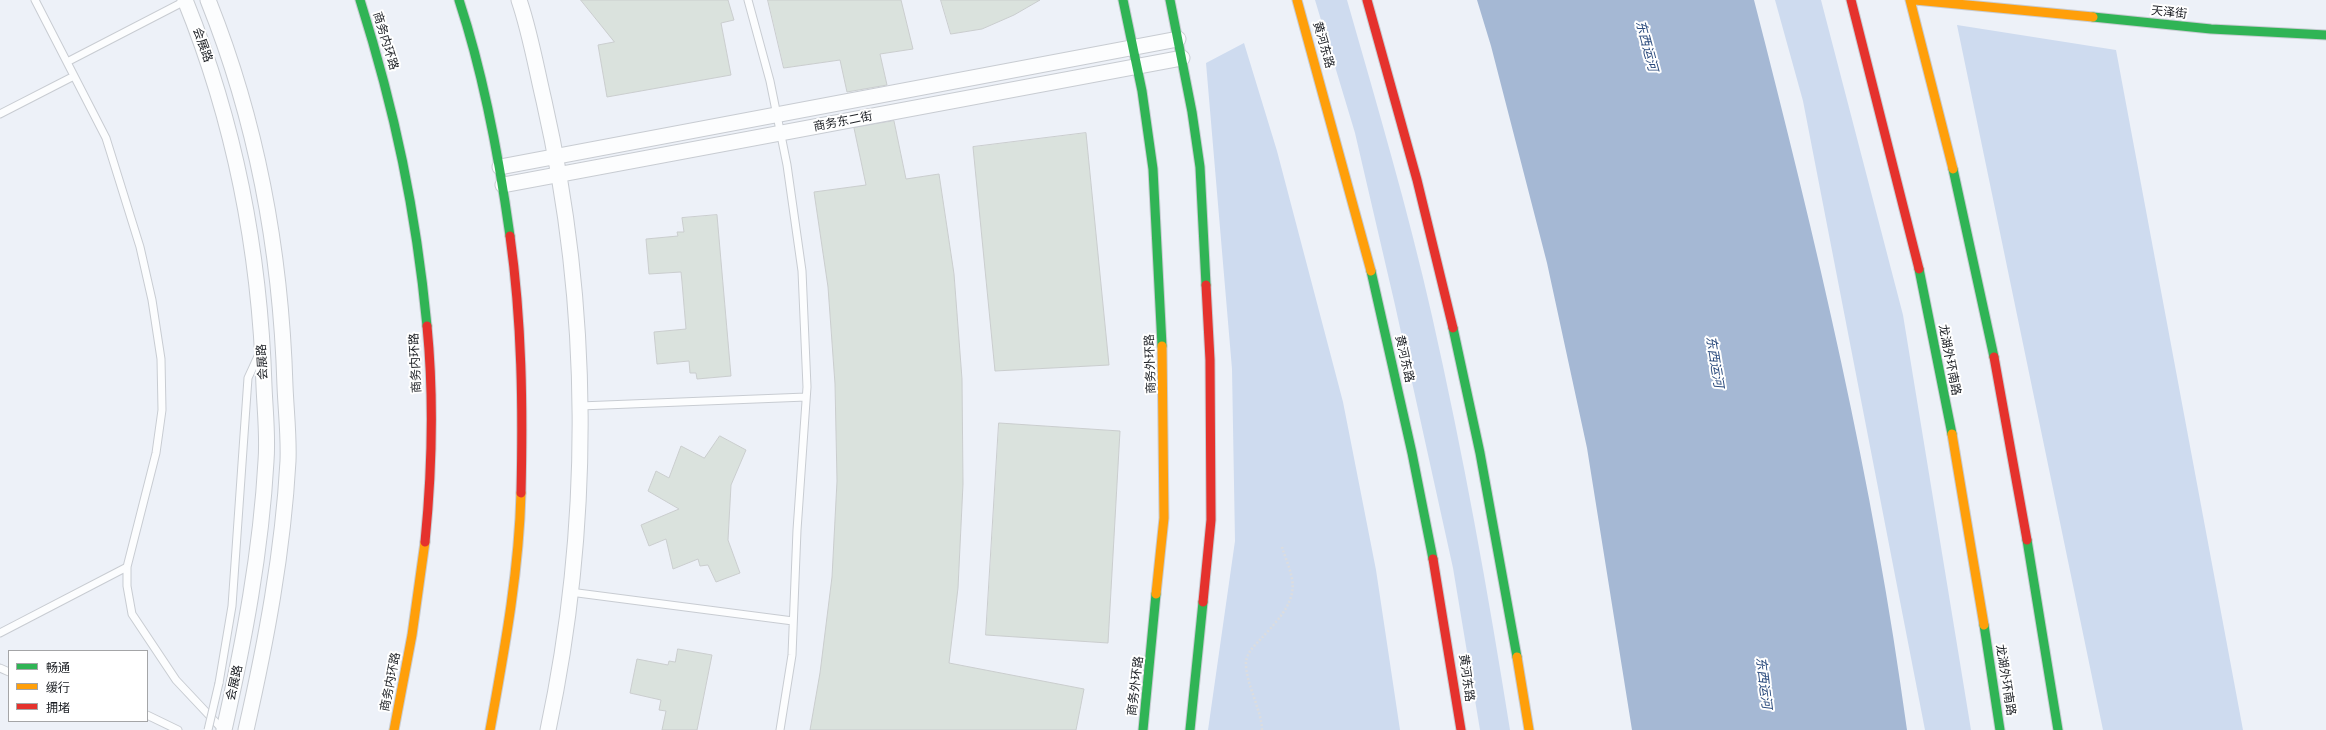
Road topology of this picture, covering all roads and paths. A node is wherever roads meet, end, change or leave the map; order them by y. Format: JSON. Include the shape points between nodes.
{"nodes":[{"id":1,"x":35,"y":0,"type":"edge"},
{"id":2,"x":185,"y":0,"type":"edge"},
{"id":3,"x":208,"y":0,"type":"edge"},
{"id":4,"x":360,"y":0,"type":"edge"},
{"id":5,"x":459,"y":0,"type":"edge"},
{"id":6,"x":519,"y":0,"type":"edge"},
{"id":7,"x":748,"y":0,"type":"edge"},
{"id":8,"x":1123,"y":0,"type":"edge"},
{"id":9,"x":1170,"y":0,"type":"edge"},
{"id":10,"x":1297,"y":0,"type":"edge"},
{"id":11,"x":1366,"y":0,"type":"edge"},
{"id":12,"x":1851,"y":0,"type":"edge"},
{"id":13,"x":1910,"y":0,"type":"edge"},
{"id":14,"x":1915,"y":0,"type":"edge"},
{"id":15,"x":2326,"y":35,"type":"edge"},
{"id":16,"x":1178,"y":39,"type":"junction"},
{"id":17,"x":1133,"y":48,"type":"junction"},
{"id":18,"x":1182,"y":58,"type":"junction"},
{"id":19,"x":67,"y":62,"type":"junction"},
{"id":20,"x":1137,"y":66,"type":"junction"},
{"id":21,"x":74,"y":76,"type":"junction"},
{"id":22,"x":0,"y":114,"type":"edge"},
{"id":23,"x":776,"y":115,"type":"junction"},
{"id":24,"x":780,"y":133,"type":"junction"},
{"id":25,"x":556,"y":156,"type":"junction"},
{"id":26,"x":500,"y":167,"type":"junction"},
{"id":27,"x":559,"y":175,"type":"junction"},
{"id":28,"x":503,"y":185,"type":"junction"},
{"id":29,"x":262,"y":347,"type":"junction"},
{"id":30,"x":806,"y":397,"type":"junction"},
{"id":31,"x":580,"y":406,"type":"junction"},
{"id":32,"x":1282,"y":547,"type":"dead end"},
{"id":33,"x":128,"y":567,"type":"junction"},
{"id":34,"x":570,"y":592,"type":"junction"},
{"id":35,"x":793,"y":621,"type":"junction"},
{"id":36,"x":0,"y":633,"type":"edge"},
{"id":37,"x":148,"y":715,"type":"edge"},
{"id":38,"x":178,"y":730,"type":"edge"},
{"id":39,"x":208,"y":730,"type":"edge"},
{"id":40,"x":224,"y":730,"type":"edge"},
{"id":41,"x":246,"y":730,"type":"edge"},
{"id":42,"x":394,"y":730,"type":"edge"},
{"id":43,"x":490,"y":730,"type":"edge"},
{"id":44,"x":548,"y":730,"type":"edge"},
{"id":45,"x":780,"y":730,"type":"edge"},
{"id":46,"x":1143,"y":730,"type":"edge"},
{"id":47,"x":1190,"y":730,"type":"edge"},
{"id":48,"x":1262,"y":730,"type":"edge"},
{"id":49,"x":1461,"y":730,"type":"edge"},
{"id":50,"x":1529,"y":730,"type":"edge"},
{"id":51,"x":2000,"y":730,"type":"edge"},
{"id":52,"x":2058,"y":730,"type":"edge"}],
"edges":[{"from":1,"to":19,"type":"lane"},
{"from":2,"to":19,"type":"lane"},
{"from":2,"to":29,"type":"street","name":"会展路","via":[[201,39],[227,126],[253,254]]},
{"from":3,"to":41,"type":"street","name":"会展路","via":[[221,32],[246,114],[266,206],[280,299],[284,354],[288,459],[285,498],[264,650]]},
{"from":4,"to":42,"type":"street","name":"商务内环路","via":[[378,54],[406,176],[423,291],[429,372],[430,435],[425,538],[413,632]]},
{"from":5,"to":26,"type":"street","via":[[469,28]]},
{"from":6,"to":25,"type":"street"},
{"from":7,"to":23,"type":"lane","via":[[770,80]]},
{"from":8,"to":17,"type":"street","name":"商务外环路"},
{"from":9,"to":16,"type":"street"},
{"from":10,"to":49,"type":"street","name":"黄河东路","via":[[1360,228],[1402,403],[1449,645]]},
{"from":11,"to":50,"type":"street","via":[[1427,220],[1467,390],[1514,628]]},
{"from":12,"to":51,"type":"street","name":"龙湖外环南路","via":[[1884,121],[1935,344],[1976,567]]},
{"from":13,"to":52,"type":"street","via":[[1940,107],[1991,333],[2032,557]]},
{"from":14,"to":15,"type":"street","name":"天泽街","via":[[2211,29]]},
{"from":16,"to":17,"type":"street","name":"商务东二街"},
{"from":16,"to":18,"type":"street"},
{"from":17,"to":20,"type":"street","name":"商务外环路"},
{"from":17,"to":23,"type":"street","name":"商务东二街"},
{"from":18,"to":20,"type":"street","name":"商务东二街"},
{"from":18,"to":47,"type":"street","via":[[1200,167],[1212,428],[1210,528]]},
{"from":19,"to":21,"type":"lane"},
{"from":20,"to":24,"type":"street","name":"商务东二街"},
{"from":20,"to":46,"type":"street","name":"商务外环路","via":[[1153,169],[1165,428],[1163,526]]},
{"from":21,"to":22,"type":"lane"},
{"from":21,"to":33,"type":"lane","via":[[106,138],[140,247],[152,300],[161,359],[162,410],[156,453]]},
{"from":23,"to":24,"type":"lane"},
{"from":23,"to":25,"type":"street","name":"商务东二街"},
{"from":24,"to":27,"type":"street","name":"商务东二街"},
{"from":24,"to":30,"type":"lane","via":[[802,271]]},
{"from":25,"to":26,"type":"street","name":"商务东二街"},
{"from":25,"to":27,"type":"street"},
{"from":26,"to":28,"type":"street"},
{"from":27,"to":28,"type":"street","name":"商务东二街"},
{"from":27,"to":31,"type":"street","via":[[574,292]]},
{"from":28,"to":43,"type":"street","via":[[518,297],[524,436],[514,593]]},
{"from":29,"to":39,"type":"lane","bridge":true,"via":[[248,378],[232,606]]},
{"from":29,"to":40,"type":"street","name":"会展路","via":[[266,458],[264,496],[246,631]]},
{"from":30,"to":31,"type":"lane"},
{"from":30,"to":35,"type":"lane"},
{"from":31,"to":34,"type":"street","via":[[579,499]]},
{"from":32,"to":48,"type":"path","via":[[1292,581],[1291,597],[1282,614],[1250,650],[1246,662]]},
{"from":33,"to":36,"type":"lane"},
{"from":33,"to":40,"type":"lane","via":[[127,586],[132,614],[176,680]]},
{"from":34,"to":35,"type":"lane"},
{"from":34,"to":44,"type":"street"},
{"from":35,"to":45,"type":"lane","via":[[792,655]]},
{"from":37,"to":38,"type":"lane"}]}
